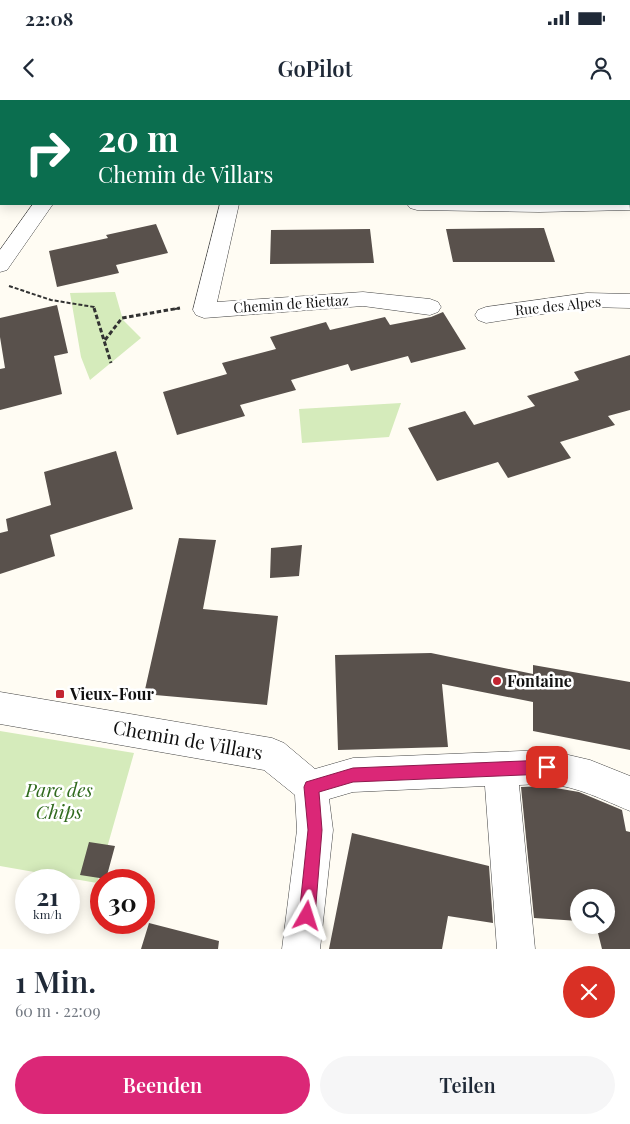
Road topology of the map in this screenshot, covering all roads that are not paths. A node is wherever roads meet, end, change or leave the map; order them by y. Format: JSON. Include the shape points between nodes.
{"nodes":[{"id":1,"x":42,"y":205,"type":"edge"},
{"id":2,"x":230,"y":205,"type":"edge"},
{"id":3,"x":478,"y":205,"type":"edge"},
{"id":4,"x":584,"y":205,"type":"edge"},
{"id":5,"x":0,"y":274,"type":"edge"},
{"id":6,"x":630,"y":301,"type":"edge"},
{"id":7,"x":430,"y":307,"type":"dead end"},
{"id":8,"x":486,"y":315,"type":"dead end"},
{"id":9,"x":0,"y":708,"type":"edge"},
{"id":10,"x":501,"y":768,"type":"junction"},
{"id":11,"x":623,"y":783,"type":"edge"},
{"id":12,"x":311,"y":787,"type":"junction"},
{"id":13,"x":302,"y":949,"type":"edge"},
{"id":14,"x":516,"y":949,"type":"edge"}],
"edges":[{"from":1,"to":5,"type":"street"},
{"from":2,"to":7,"type":"street","name":"Chemin de Riettaz","via":[[204,310],[363,299]]},
{"from":3,"to":4,"type":"street"},
{"from":6,"to":8,"type":"street","name":"Rue des Alpes","via":[[587,300]]},
{"from":9,"to":12,"type":"street","name":"Chemin de Villars","via":[[272,755]]},
{"from":10,"to":11,"type":"street","via":[[547,767]]},
{"from":10,"to":12,"type":"street","via":[[353,775]]},
{"from":10,"to":14,"type":"street"},
{"from":12,"to":13,"type":"street","via":[[315,830]]}]}
